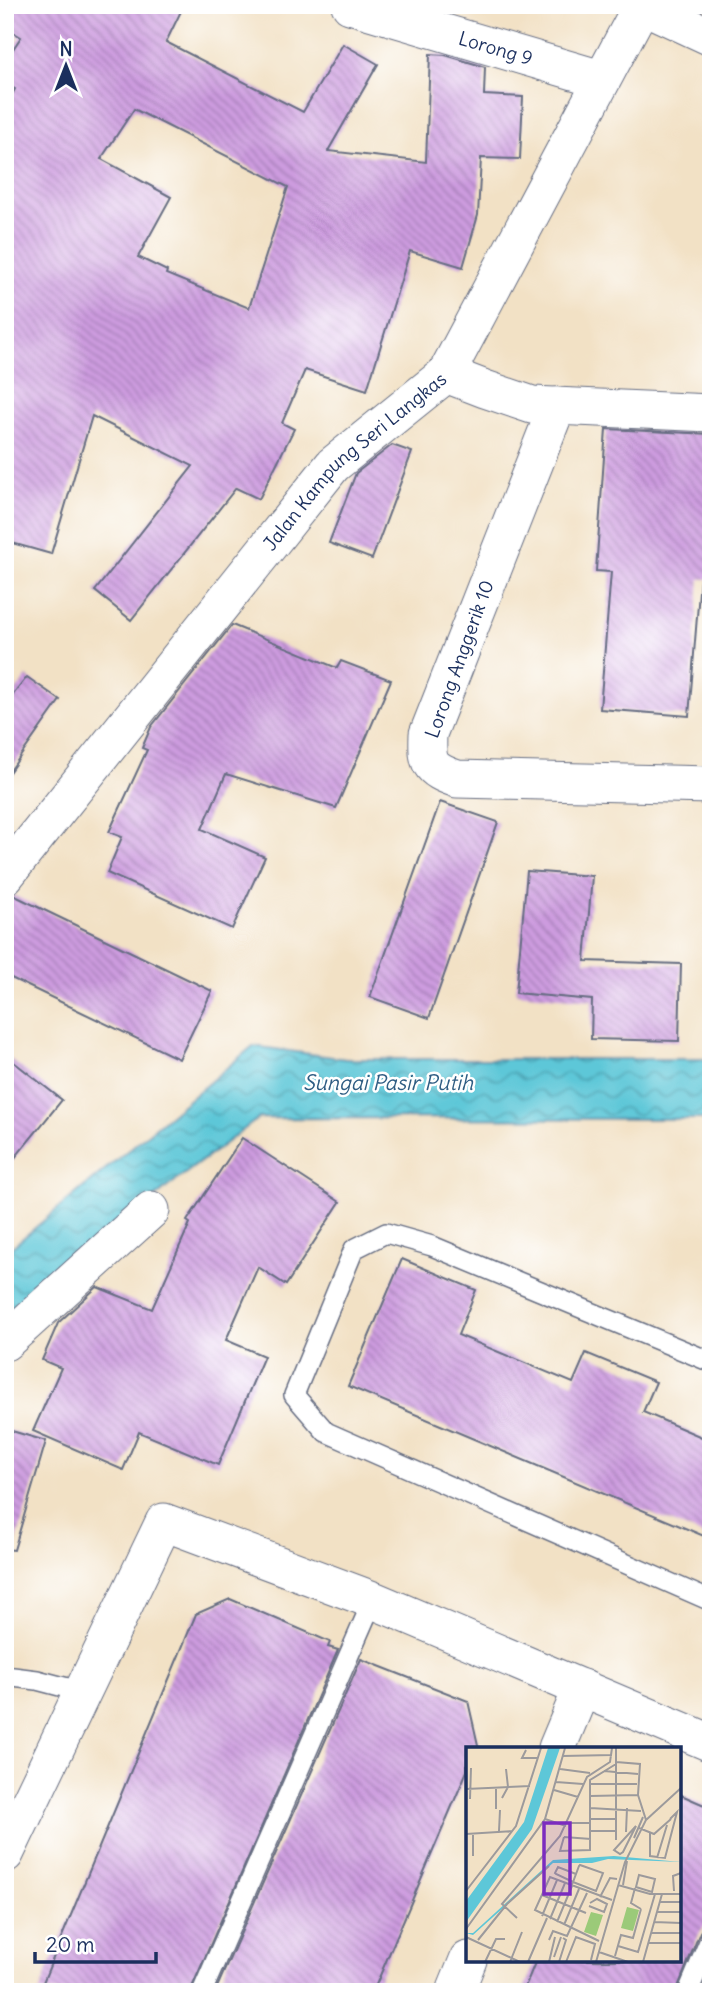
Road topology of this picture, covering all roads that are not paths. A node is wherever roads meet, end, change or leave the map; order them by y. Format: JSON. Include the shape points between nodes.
{"nodes":[{"id":1,"x":350,"y":5,"type":"edge"},
{"id":2,"x":649,"y":8,"type":"edge"},
{"id":3,"x":711,"y":37,"type":"edge"},
{"id":4,"x":601,"y":79,"type":"junction"},
{"id":5,"x":446,"y":373,"type":"junction"},
{"id":6,"x":545,"y":405,"type":"junction"},
{"id":7,"x":711,"y":413,"type":"edge"},
{"id":8,"x":711,"y":785,"type":"edge"},
{"id":9,"x":5,"y":876,"type":"edge"},
{"id":10,"x":151,"y":1210,"type":"dead end"},
{"id":11,"x":5,"y":1342,"type":"edge"},
{"id":12,"x":711,"y":1362,"type":"edge"},
{"id":13,"x":373,"y":1600,"type":"junction"},
{"id":14,"x":711,"y":1601,"type":"edge"},
{"id":15,"x":5,"y":1676,"type":"edge"},
{"id":16,"x":582,"y":1688,"type":"junction"},
{"id":17,"x":83,"y":1692,"type":"junction"},
{"id":18,"x":711,"y":1743,"type":"edge"},
{"id":19,"x":557,"y":1747,"type":"edge"},
{"id":20,"x":5,"y":1854,"type":"edge"},
{"id":21,"x":711,"y":1937,"type":"edge"},
{"id":22,"x":467,"y":1962,"type":"edge"},
{"id":23,"x":202,"y":1992,"type":"edge"},
{"id":24,"x":455,"y":1992,"type":"edge"},
{"id":25,"x":688,"y":1992,"type":"edge"}],
"edges":[{"from":1,"to":4,"type":"street","name":"Lorong 9"},
{"from":2,"to":3,"type":"street"},
{"from":2,"to":4,"type":"street","name":"Jalan Kampung Seri Langkas"},
{"from":4,"to":5,"type":"street","name":"Jalan Kampung Seri Langkas"},
{"from":5,"to":6,"type":"street"},
{"from":5,"to":9,"type":"street","name":"Jalan Kampung Seri Langkas","via":[[333,465]]},
{"from":6,"to":7,"type":"street"},
{"from":6,"to":8,"type":"street","name":"Lorong Anggerik 10","via":[[428,734],[427,758],[439,773],[457,779]]},
{"from":10,"to":11,"type":"street"},
{"from":12,"to":14,"type":"lane","via":[[432,1246],[386,1233],[354,1249],[294,1395],[326,1432]]},
{"from":13,"to":16,"type":"street"},
{"from":13,"to":17,"type":"street","via":[[164,1522]]},
{"from":13,"to":23,"type":"lane"},
{"from":15,"to":17,"type":"lane"},
{"from":16,"to":18,"type":"street"},
{"from":16,"to":19,"type":"street"},
{"from":17,"to":20,"type":"street"},
{"from":21,"to":25,"type":"lane"},
{"from":22,"to":24,"type":"street"}]}
